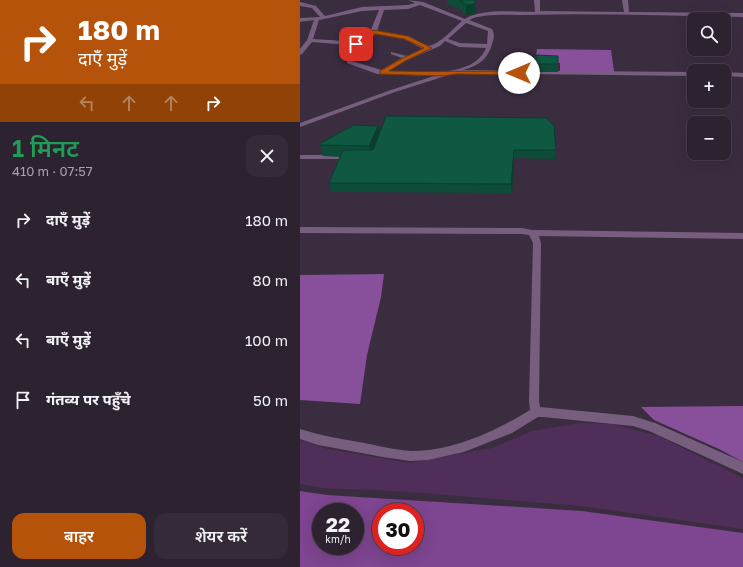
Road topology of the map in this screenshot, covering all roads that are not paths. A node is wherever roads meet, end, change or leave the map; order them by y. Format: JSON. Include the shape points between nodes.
{"nodes":[{"id":1,"x":411,"y":0,"type":"edge"},
{"id":2,"x":427,"y":0,"type":"edge"},
{"id":3,"x":537,"y":0,"type":"edge"},
{"id":4,"x":625,"y":0,"type":"edge"},
{"id":5,"x":420,"y":3,"type":"junction"},
{"id":6,"x":300,"y":4,"type":"edge"},
{"id":7,"x":382,"y":7,"type":"junction"},
{"id":8,"x":538,"y":13,"type":"junction"},
{"id":9,"x":627,"y":14,"type":"junction"},
{"id":10,"x":743,"y":15,"type":"edge"},
{"id":11,"x":324,"y":18,"type":"junction"},
{"id":12,"x":317,"y":19,"type":"junction"},
{"id":13,"x":300,"y":20,"type":"edge"},
{"id":14,"x":466,"y":20,"type":"junction"},
{"id":15,"x":373,"y":32,"type":"junction"},
{"id":16,"x":444,"y":39,"type":"junction"},
{"id":17,"x":310,"y":40,"type":"junction"},
{"id":18,"x":489,"y":46,"type":"junction"},
{"id":19,"x":429,"y":48,"type":"junction"},
{"id":20,"x":300,"y":53,"type":"edge"},
{"id":21,"x":393,"y":53,"type":"dead end"},
{"id":22,"x":407,"y":58,"type":"junction"},
{"id":23,"x":349,"y":62,"type":"dead end"},
{"id":24,"x":382,"y":72,"type":"junction"},
{"id":25,"x":444,"y":74,"type":"junction"},
{"id":26,"x":687,"y":74,"type":"edge"},
{"id":27,"x":731,"y":74,"type":"edge"},
{"id":28,"x":743,"y":75,"type":"edge"},
{"id":29,"x":300,"y":125,"type":"edge"},
{"id":30,"x":300,"y":157,"type":"edge"},
{"id":31,"x":342,"y":157,"type":"edge"},
{"id":32,"x":300,"y":230,"type":"edge"},
{"id":33,"x":532,"y":234,"type":"junction"},
{"id":34,"x":743,"y":236,"type":"edge"},
{"id":35,"x":536,"y":412,"type":"junction"},
{"id":36,"x":300,"y":434,"type":"edge"},
{"id":37,"x":743,"y":468,"type":"edge"}],
"edges":[{"from":1,"to":5,"type":"street"},
{"from":2,"to":5,"type":"street"},
{"from":3,"to":8,"type":"street"},
{"from":4,"to":9,"type":"street"},
{"from":5,"to":7,"type":"street","via":[[408,7]]},
{"from":5,"to":14,"type":"street"},
{"from":6,"to":11,"type":"street","via":[[314,7]]},
{"from":7,"to":11,"type":"street"},
{"from":7,"to":15,"type":"street"},
{"from":8,"to":9,"type":"street"},
{"from":8,"to":14,"type":"street","via":[[490,14]]},
{"from":9,"to":10,"type":"street"},
{"from":11,"to":12,"type":"street"},
{"from":12,"to":13,"type":"street"},
{"from":12,"to":17,"type":"street"},
{"from":14,"to":16,"type":"street"},
{"from":14,"to":18,"type":"street","via":[[490,30]]},
{"from":15,"to":17,"type":"street","via":[[365,42],[359,44]]},
{"from":15,"to":19,"type":"street","via":[[406,38]]},
{"from":16,"to":18,"type":"street","via":[[459,45]]},
{"from":16,"to":19,"type":"street"},
{"from":17,"to":20,"type":"street"},
{"from":18,"to":25,"type":"street","via":[[487,54],[481,60]]},
{"from":19,"to":22,"type":"street"},
{"from":21,"to":22,"type":"street"},
{"from":22,"to":24,"type":"street"},
{"from":23,"to":24,"type":"street"},
{"from":24,"to":25,"type":"street"},
{"from":25,"to":26,"type":"street"},
{"from":25,"to":29,"type":"street"},
{"from":27,"to":28,"type":"street"},
{"from":30,"to":31,"type":"street"},
{"from":32,"to":33,"type":"street","via":[[522,231]]},
{"from":33,"to":34,"type":"street"},
{"from":33,"to":35,"type":"street","via":[[536,243]]},
{"from":35,"to":36,"type":"street","via":[[508,429],[464,447],[428,455],[410,456],[383,452],[318,440]]},
{"from":35,"to":37,"type":"street","via":[[633,421]]}]}
